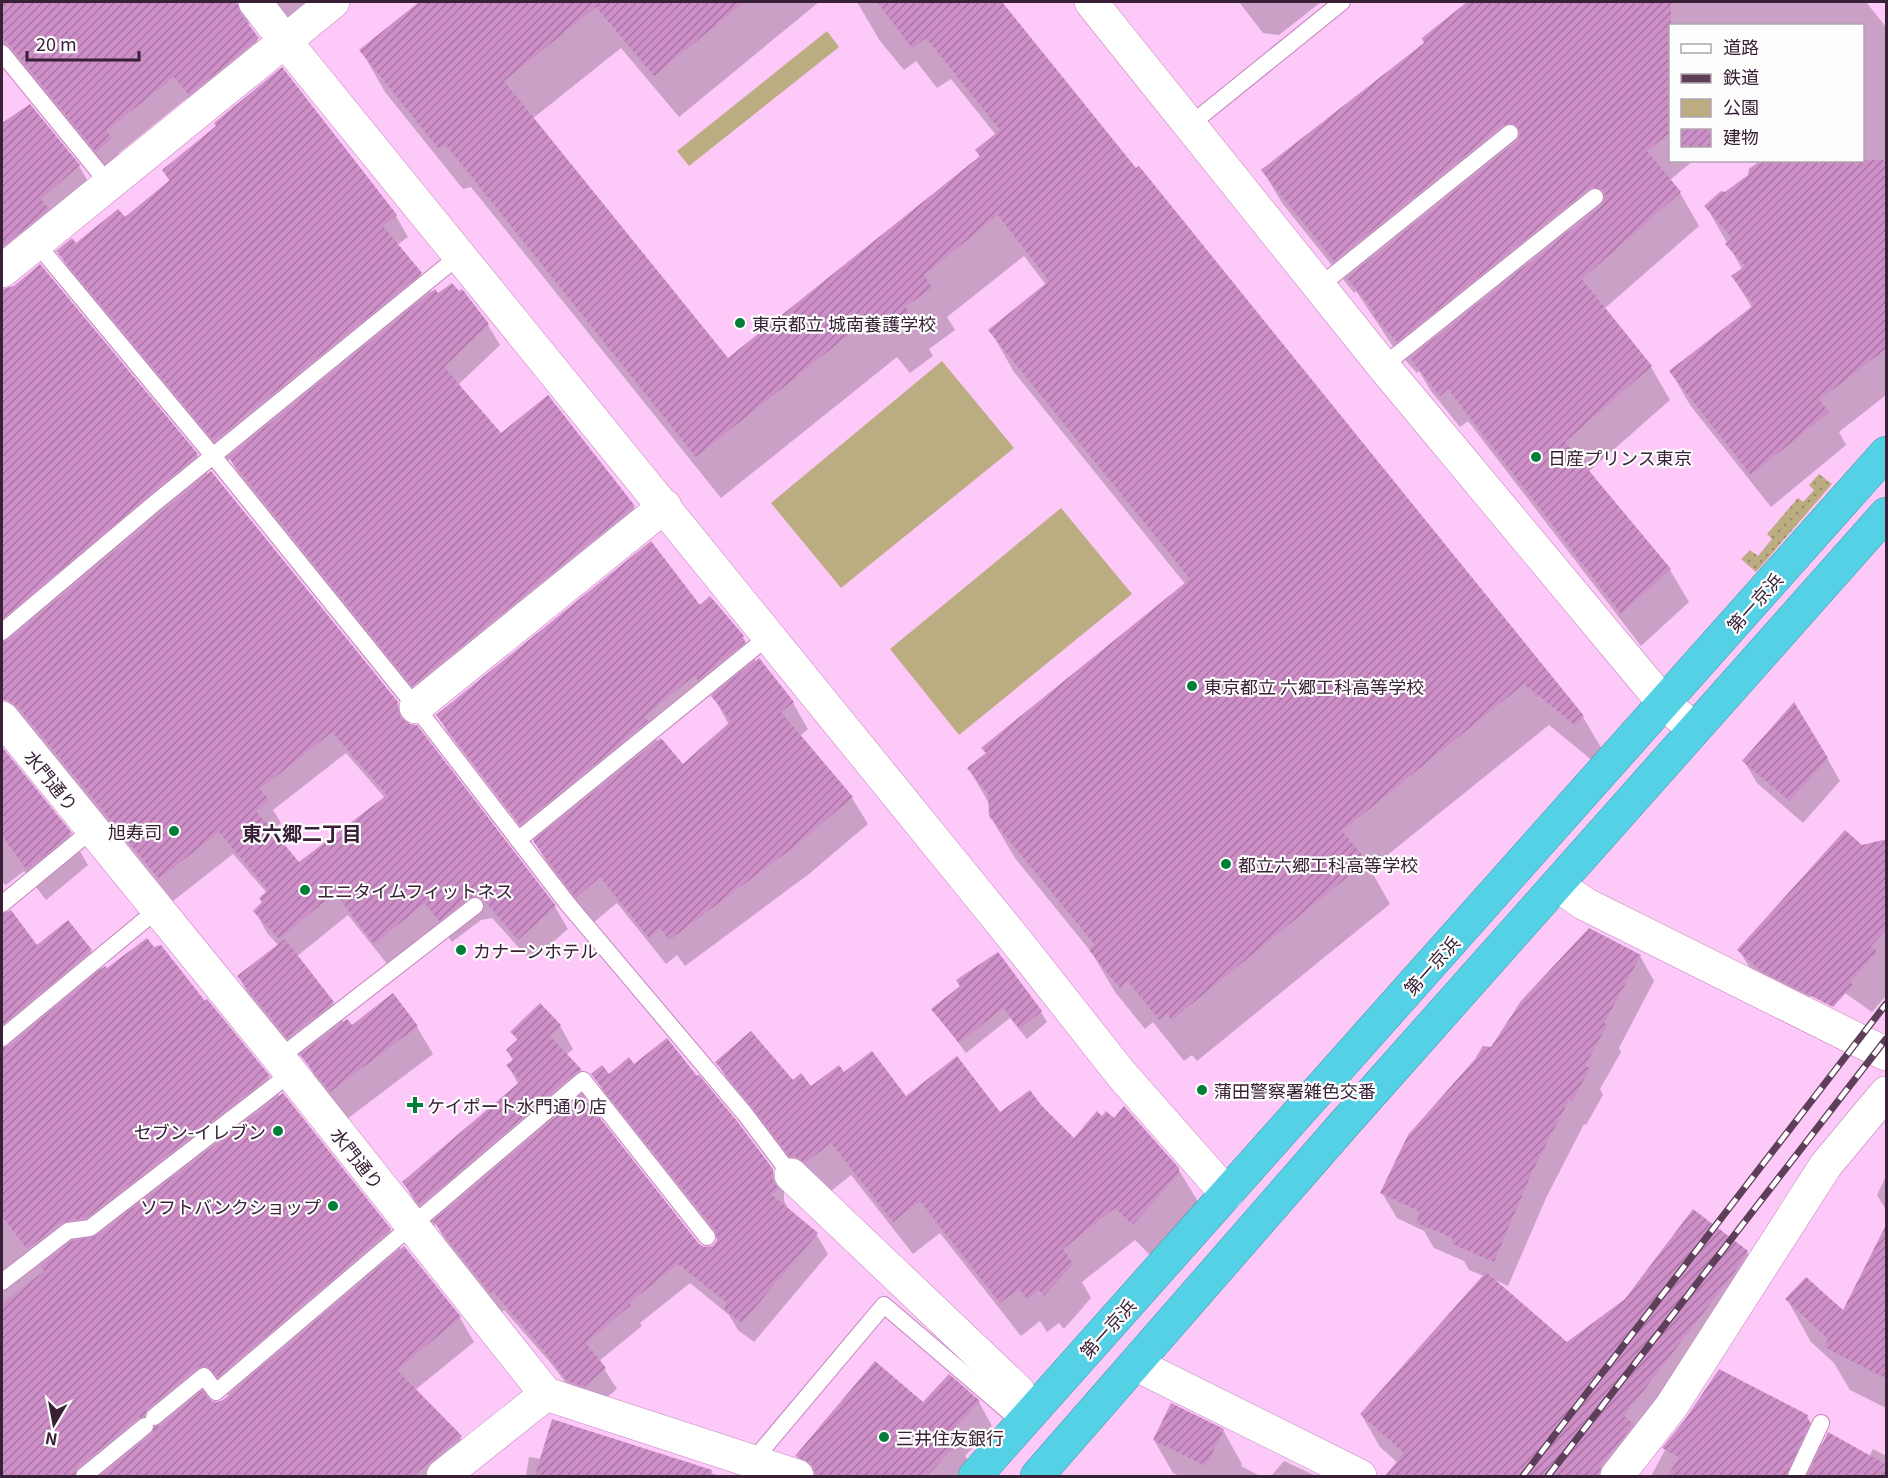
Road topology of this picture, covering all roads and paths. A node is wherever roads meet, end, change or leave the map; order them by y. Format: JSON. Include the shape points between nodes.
{"nodes":[{"id":1,"x":255,"y":2,"type":"edge"},
{"id":2,"x":333,"y":2,"type":"edge"},
{"id":3,"x":1091,"y":2,"type":"edge"},
{"id":4,"x":1342,"y":2,"type":"edge"},
{"id":5,"x":285,"y":41,"type":"junction"},
{"id":6,"x":2,"y":52,"type":"edge"},
{"id":7,"x":1191,"y":124,"type":"junction"},
{"id":8,"x":1510,"y":133,"type":"dead end"},
{"id":9,"x":108,"y":183,"type":"junction"},
{"id":10,"x":1595,"y":197,"type":"dead end"},
{"id":11,"x":37,"y":244,"type":"junction"},
{"id":12,"x":460,"y":255,"type":"junction"},
{"id":13,"x":2,"y":272,"type":"edge"},
{"id":14,"x":1321,"y":285,"type":"junction"},
{"id":15,"x":1383,"y":366,"type":"junction"},
{"id":16,"x":1887,"y":453,"type":"edge"},
{"id":17,"x":214,"y":457,"type":"junction"},
{"id":18,"x":665,"y":506,"type":"junction"},
{"id":19,"x":1887,"y":514,"type":"edge"},
{"id":20,"x":2,"y":632,"type":"edge"},
{"id":21,"x":769,"y":636,"type":"junction"},
{"id":22,"x":1665,"y":704,"type":"junction"},
{"id":23,"x":416,"y":708,"type":"junction"},
{"id":24,"x":2,"y":718,"type":"edge"},
{"id":25,"x":1694,"y":729,"type":"junction"},
{"id":26,"x":93,"y":830,"type":"junction"},
{"id":27,"x":518,"y":840,"type":"junction"},
{"id":28,"x":1557,"y":885,"type":"junction"},
{"id":29,"x":2,"y":904,"type":"edge"},
{"id":30,"x":475,"y":906,"type":"dead end"},
{"id":31,"x":158,"y":909,"type":"junction"},
{"id":32,"x":2,"y":1038,"type":"edge"},
{"id":33,"x":1887,"y":1054,"type":"edge"},
{"id":34,"x":285,"y":1066,"type":"junction"},
{"id":35,"x":1887,"y":1093,"type":"edge"},
{"id":36,"x":791,"y":1175,"type":"joint"},
{"id":37,"x":1227,"y":1194,"type":"junction"},
{"id":38,"x":410,"y":1226,"type":"junction"},
{"id":39,"x":707,"y":1238,"type":"dead end"},
{"id":40,"x":2,"y":1282,"type":"edge"},
{"id":41,"x":1135,"y":1364,"type":"junction"},
{"id":42,"x":546,"y":1394,"type":"junction"},
{"id":43,"x":1020,"y":1407,"type":"junction"},
{"id":44,"x":1821,"y":1423,"type":"dead end"},
{"id":45,"x":752,"y":1462,"type":"junction"},
{"id":46,"x":84,"y":1476,"type":"edge"},
{"id":47,"x":443,"y":1476,"type":"edge"},
{"id":48,"x":797,"y":1476,"type":"edge"},
{"id":49,"x":975,"y":1476,"type":"edge"},
{"id":50,"x":1036,"y":1476,"type":"edge"},
{"id":51,"x":1360,"y":1476,"type":"edge"},
{"id":52,"x":1617,"y":1476,"type":"edge"},
{"id":53,"x":1796,"y":1476,"type":"edge"}],
"edges":[{"from":1,"to":5,"type":"street"},
{"from":2,"to":5,"type":"street"},
{"from":3,"to":7,"type":"street"},
{"from":4,"to":7,"type":"lane"},
{"from":5,"to":9,"type":"street"},
{"from":5,"to":12,"type":"street"},
{"from":6,"to":9,"type":"lane"},
{"from":7,"to":14,"type":"street"},
{"from":8,"to":14,"type":"lane"},
{"from":9,"to":11,"type":"street"},
{"from":10,"to":15,"type":"lane"},
{"from":11,"to":13,"type":"street"},
{"from":11,"to":17,"type":"lane"},
{"from":12,"to":17,"type":"lane"},
{"from":12,"to":18,"type":"street"},
{"from":14,"to":15,"type":"street"},
{"from":15,"to":22,"type":"street"},
{"from":16,"to":22,"type":"highway","name":"第一京浜"},
{"from":17,"to":20,"type":"lane"},
{"from":17,"to":23,"type":"lane"},
{"from":18,"to":21,"type":"street"},
{"from":18,"to":23,"type":"street"},
{"from":19,"to":25,"type":"highway"},
{"from":21,"to":27,"type":"lane"},
{"from":21,"to":37,"type":"street","via":[[1122,1075]]},
{"from":22,"to":25,"type":"street"},
{"from":22,"to":37,"type":"highway","name":"第一京浜"},
{"from":23,"to":27,"type":"lane"},
{"from":24,"to":26,"type":"street","name":"水門通り"},
{"from":25,"to":28,"type":"highway"},
{"from":26,"to":29,"type":"lane"},
{"from":26,"to":31,"type":"street","name":"水門通り"},
{"from":27,"to":36,"type":"lane"},
{"from":28,"to":33,"type":"street","via":[[1585,904]]},
{"from":28,"to":41,"type":"highway"},
{"from":30,"to":34,"type":"lane"},
{"from":31,"to":32,"type":"lane"},
{"from":31,"to":34,"type":"street","name":"水門通り"},
{"from":34,"to":38,"type":"street","name":"水門通り"},
{"from":34,"to":40,"type":"lane","via":[[90,1228],[68,1231]]},
{"from":35,"to":52,"type":"street","via":[[1826,1165],[1671,1407]]},
{"from":36,"to":43,"type":"street"},
{"from":37,"to":43,"type":"highway","name":"第一京浜"},
{"from":38,"to":39,"type":"lane","via":[[583,1080]]},
{"from":38,"to":42,"type":"street","name":"水門通り"},
{"from":38,"to":46,"type":"lane","via":[[216,1392],[204,1376]]},
{"from":41,"to":50,"type":"highway"},
{"from":41,"to":51,"type":"street"},
{"from":42,"to":45,"type":"street"},
{"from":42,"to":47,"type":"street"},
{"from":43,"to":45,"type":"lane","via":[[884,1305]]},
{"from":43,"to":49,"type":"highway","name":"第一京浜"},
{"from":44,"to":53,"type":"lane"},
{"from":45,"to":48,"type":"street"}]}
